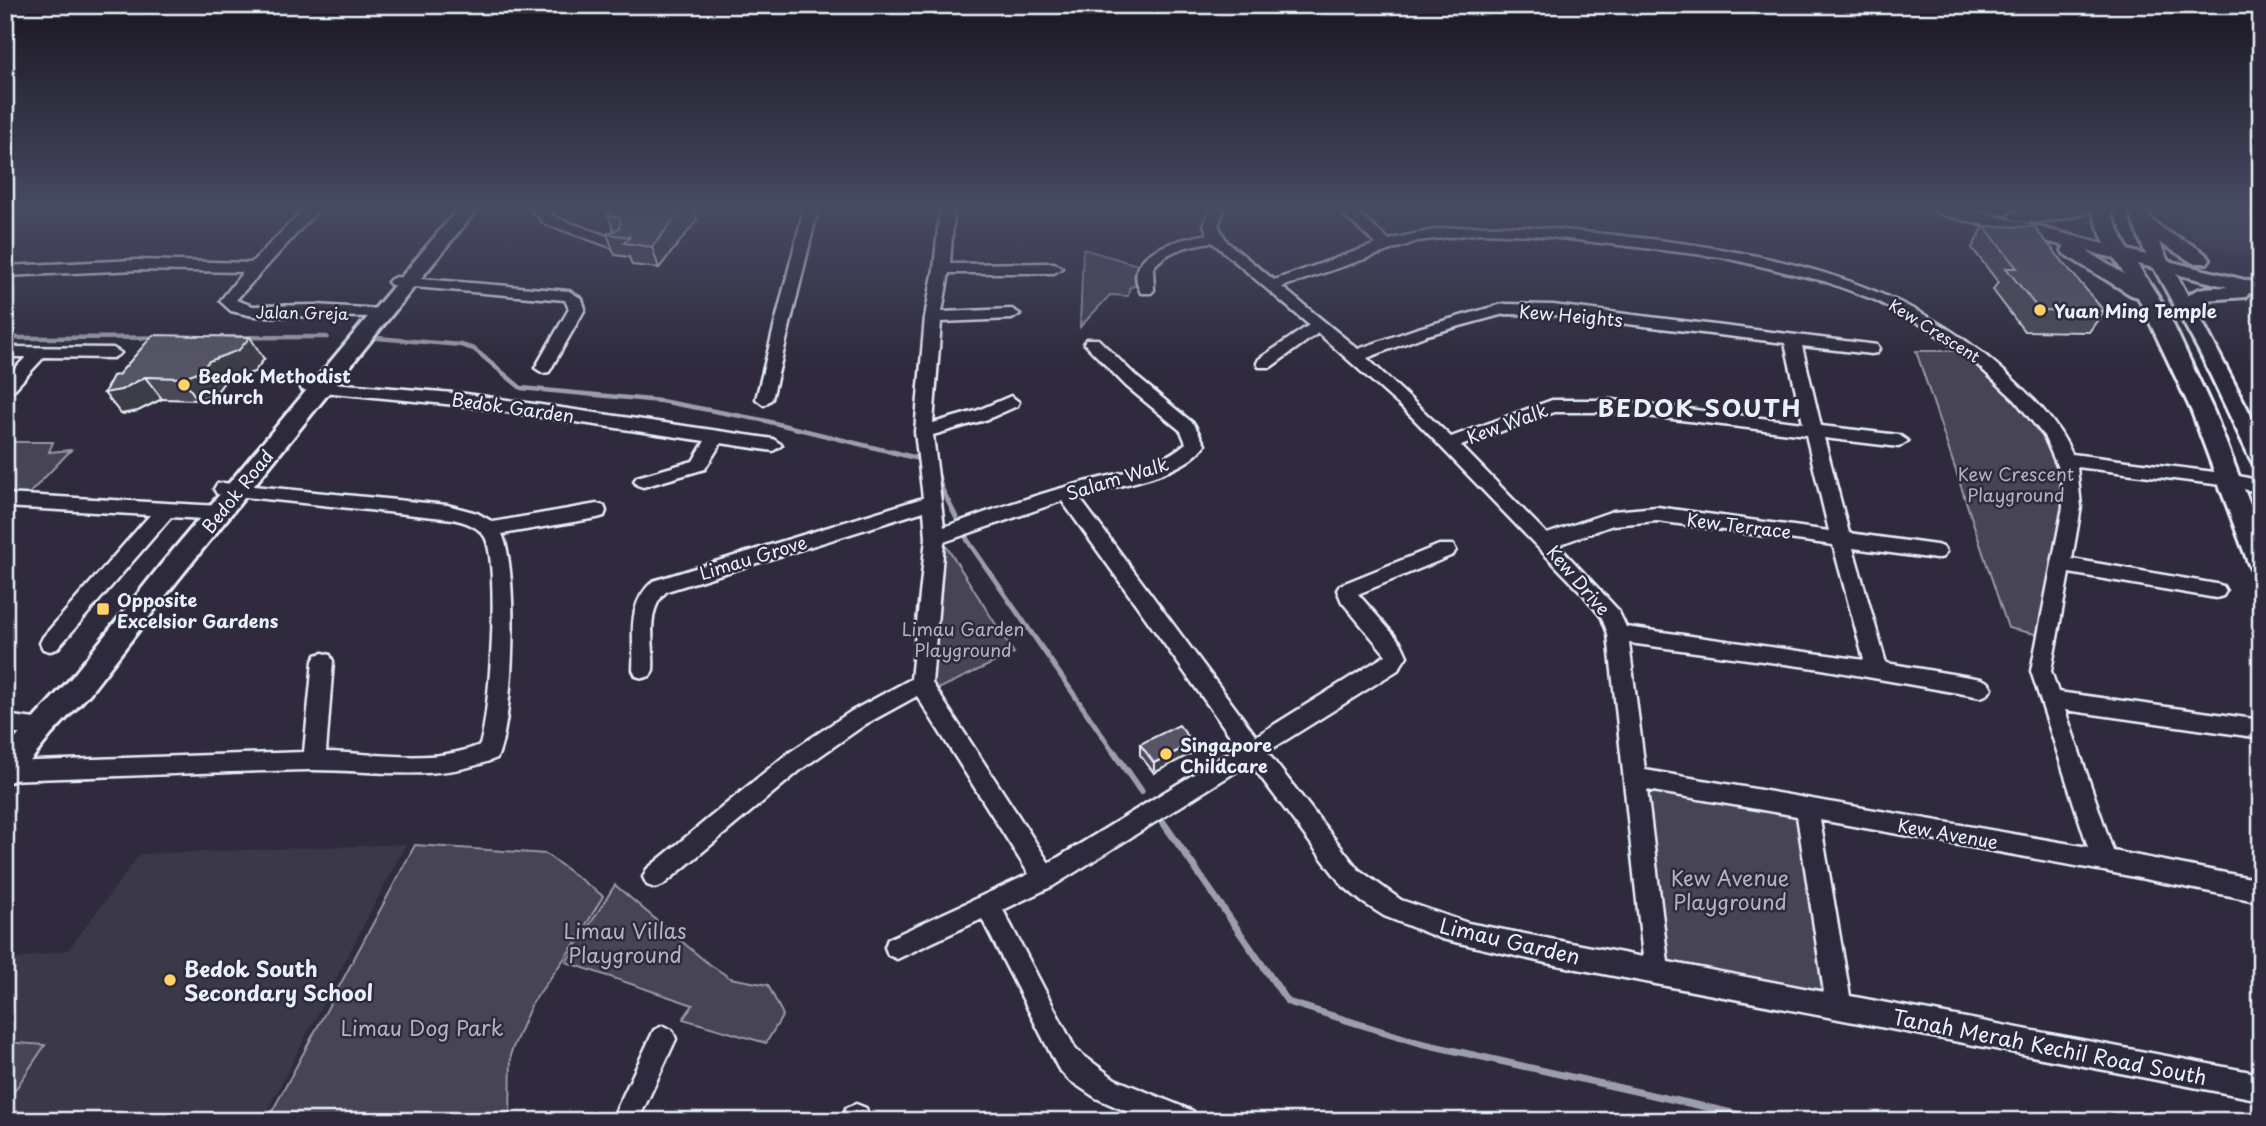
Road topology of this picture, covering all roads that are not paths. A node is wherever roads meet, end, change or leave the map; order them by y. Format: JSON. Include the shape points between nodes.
{"nodes":[{"id":1,"x":262,"y":262,"type":"edge"},
{"id":2,"x":418,"y":262,"type":"edge"},
{"id":3,"x":421,"y":262,"type":"edge"},
{"id":4,"x":798,"y":262,"type":"edge"},
{"id":5,"x":943,"y":262,"type":"edge"},
{"id":6,"x":1151,"y":262,"type":"edge"},
{"id":7,"x":1243,"y":262,"type":"edge"},
{"id":8,"x":1342,"y":262,"type":"edge"},
{"id":9,"x":1771,"y":262,"type":"edge"},
{"id":10,"x":2089,"y":262,"type":"edge"},
{"id":11,"x":2126,"y":262,"type":"edge"},
{"id":12,"x":2159,"y":262,"type":"edge"},
{"id":13,"x":2171,"y":262,"type":"edge"},
{"id":14,"x":2210,"y":262,"type":"edge"},
{"id":15,"x":256,"y":268,"type":"junction"},
{"id":16,"x":1054,"y":268,"type":"dead end"},
{"id":17,"x":942,"y":270,"type":"junction"},
{"id":18,"x":5,"y":271,"type":"edge"},
{"id":19,"x":2261,"y":274,"type":"edge"},
{"id":20,"x":402,"y":283,"type":"junction"},
{"id":21,"x":1270,"y":286,"type":"junction"},
{"id":22,"x":1146,"y":290,"type":"dead end"},
{"id":23,"x":2261,"y":291,"type":"edge"},
{"id":24,"x":2156,"y":309,"type":"junction"},
{"id":25,"x":2186,"y":310,"type":"junction"},
{"id":26,"x":375,"y":314,"type":"junction"},
{"id":27,"x":1012,"y":314,"type":"dead end"},
{"id":28,"x":933,"y":317,"type":"junction"},
{"id":29,"x":1319,"y":325,"type":"junction"},
{"id":30,"x":1791,"y":339,"type":"junction"},
{"id":31,"x":1092,"y":343,"type":"dead end"},
{"id":32,"x":1871,"y":349,"type":"dead end"},
{"id":33,"x":5,"y":352,"type":"edge"},
{"id":34,"x":40,"y":352,"type":"junction"},
{"id":35,"x":113,"y":353,"type":"dead end"},
{"id":36,"x":1356,"y":356,"type":"junction"},
{"id":37,"x":1265,"y":363,"type":"dead end"},
{"id":38,"x":543,"y":368,"type":"dead end"},
{"id":39,"x":314,"y":387,"type":"junction"},
{"id":40,"x":5,"y":389,"type":"edge"},
{"id":41,"x":764,"y":399,"type":"dead end"},
{"id":42,"x":1011,"y":402,"type":"dead end"},
{"id":43,"x":1813,"y":431,"type":"junction"},
{"id":44,"x":925,"y":432,"type":"junction"},
{"id":45,"x":717,"y":436,"type":"junction"},
{"id":46,"x":1899,"y":441,"type":"dead end"},
{"id":47,"x":1449,"y":444,"type":"junction"},
{"id":48,"x":773,"y":445,"type":"dead end"},
{"id":49,"x":2261,"y":458,"type":"edge"},
{"id":50,"x":2068,"y":460,"type":"junction"},
{"id":51,"x":2230,"y":480,"type":"junction"},
{"id":52,"x":643,"y":481,"type":"dead end"},
{"id":53,"x":2261,"y":487,"type":"edge"},
{"id":54,"x":1066,"y":493,"type":"junction"},
{"id":55,"x":5,"y":500,"type":"edge"},
{"id":56,"x":221,"y":501,"type":"junction"},
{"id":57,"x":933,"y":502,"type":"junction"},
{"id":58,"x":165,"y":510,"type":"junction"},
{"id":59,"x":597,"y":511,"type":"dead end"},
{"id":60,"x":490,"y":529,"type":"junction"},
{"id":61,"x":934,"y":538,"type":"junction"},
{"id":62,"x":1842,"y":539,"type":"junction"},
{"id":63,"x":1546,"y":542,"type":"junction"},
{"id":64,"x":1446,"y":550,"type":"dead end"},
{"id":65,"x":1936,"y":552,"type":"dead end"},
{"id":66,"x":2062,"y":565,"type":"junction"},
{"id":67,"x":2261,"y":565,"type":"edge"},
{"id":68,"x":2216,"y":591,"type":"dead end"},
{"id":69,"x":1618,"y":634,"type":"junction"},
{"id":70,"x":50,"y":643,"type":"dead end"},
{"id":71,"x":323,"y":661,"type":"dead end"},
{"id":72,"x":643,"y":670,"type":"dead end"},
{"id":73,"x":1877,"y":670,"type":"junction"},
{"id":74,"x":921,"y":684,"type":"junction"},
{"id":75,"x":1981,"y":688,"type":"dead end"},
{"id":76,"x":2049,"y":699,"type":"junction"},
{"id":77,"x":24,"y":726,"type":"edge"},
{"id":78,"x":2261,"y":729,"type":"edge"},
{"id":79,"x":5,"y":750,"type":"edge"},
{"id":80,"x":1253,"y":750,"type":"junction"},
{"id":81,"x":314,"y":761,"type":"junction"},
{"id":82,"x":5,"y":771,"type":"edge"},
{"id":83,"x":1635,"y":778,"type":"junction"},
{"id":84,"x":1807,"y":808,"type":"junction"},
{"id":85,"x":2104,"y":860,"type":"junction"},
{"id":86,"x":654,"y":877,"type":"dead end"},
{"id":87,"x":1045,"y":878,"type":"junction"},
{"id":88,"x":2261,"y":891,"type":"edge"},
{"id":89,"x":988,"y":906,"type":"junction"},
{"id":90,"x":897,"y":947,"type":"dead end"},
{"id":91,"x":1657,"y":971,"type":"junction"},
{"id":92,"x":1839,"y":1005,"type":"junction"},
{"id":93,"x":663,"y":1039,"type":"dead end"},
{"id":94,"x":2261,"y":1087,"type":"edge"},
{"id":95,"x":624,"y":1121,"type":"edge"},
{"id":96,"x":1183,"y":1121,"type":"edge"}],
"edges":[{"from":1,"to":15,"type":"street"},
{"from":2,"to":20,"type":"main road","name":"Bedok Road"},
{"from":3,"to":20,"type":"main road","name":"Bedok Road"},
{"from":4,"to":41,"type":"street"},
{"from":5,"to":17,"type":"street"},
{"from":6,"to":22,"type":"street","via":[[1145,269]]},
{"from":7,"to":21,"type":"street","name":"Kew Drive"},
{"from":8,"to":21,"type":"street","name":"Kew Crescent"},
{"from":9,"to":50,"type":"street","name":"Kew Crescent","via":[[1816,272],[1904,309],[1982,358],[2036,412]]},
{"from":10,"to":24,"type":"main road","via":[[2130,285]]},
{"from":11,"to":24,"type":"main road"},
{"from":12,"to":25,"type":"main road"},
{"from":13,"to":23,"type":"main road"},
{"from":14,"to":19,"type":"main road"},
{"from":15,"to":18,"type":"street","via":[[137,265]]},
{"from":15,"to":26,"type":"street","name":"Jalan Greja","via":[[230,295],[228,302],[233,307]]},
{"from":16,"to":17,"type":"street"},
{"from":17,"to":28,"type":"street"},
{"from":20,"to":26,"type":"main road","name":"Bedok Road"},
{"from":20,"to":38,"type":"street","via":[[557,293],[574,299],[575,313]]},
{"from":21,"to":29,"type":"street","name":"Kew Drive"},
{"from":23,"to":25,"type":"main road","via":[[2201,294]]},
{"from":24,"to":51,"type":"main road"},
{"from":25,"to":49,"type":"main road"},
{"from":26,"to":39,"type":"main road","name":"Bedok Road"},
{"from":27,"to":28,"type":"street"},
{"from":28,"to":44,"type":"street"},
{"from":29,"to":36,"type":"street","name":"Kew Drive"},
{"from":29,"to":37,"type":"street"},
{"from":30,"to":32,"type":"street","name":"Kew Heights"},
{"from":30,"to":36,"type":"street","name":"Kew Heights","via":[[1553,310],[1503,309]]},
{"from":30,"to":43,"type":"street"},
{"from":31,"to":54,"type":"street","name":"Salam Walk","via":[[1188,428],[1196,445],[1187,455],[1165,464]]},
{"from":33,"to":34,"type":"street"},
{"from":34,"to":35,"type":"street"},
{"from":34,"to":40,"type":"street"},
{"from":36,"to":47,"type":"street","name":"Kew Drive"},
{"from":39,"to":45,"type":"street","name":"Bedok Garden","via":[[466,400]]},
{"from":39,"to":56,"type":"main road","name":"Bedok Road"},
{"from":42,"to":44,"type":"street"},
{"from":43,"to":46,"type":"street","name":"Kew Walk"},
{"from":43,"to":47,"type":"street","name":"Kew Walk","via":[[1564,404],[1541,408]]},
{"from":43,"to":62,"type":"street"},
{"from":44,"to":57,"type":"street"},
{"from":45,"to":48,"type":"street","name":"Bedok Garden"},
{"from":45,"to":52,"type":"street","via":[[699,465]]},
{"from":47,"to":63,"type":"street","name":"Kew Drive"},
{"from":50,"to":51,"type":"street"},
{"from":50,"to":66,"type":"street","name":"Kew Crescent","via":[[2073,496]]},
{"from":51,"to":53,"type":"street"},
{"from":51,"to":67,"type":"main road"},
{"from":54,"to":61,"type":"street","name":"Salam Walk"},
{"from":54,"to":80,"type":"street","name":"Limau Garden"},
{"from":55,"to":58,"type":"street"},
{"from":56,"to":58,"type":"street"},
{"from":56,"to":60,"type":"street","via":[[447,512],[470,517]]},
{"from":56,"to":77,"type":"main road","name":"Bedok Road","via":[[81,685]]},
{"from":57,"to":61,"type":"street"},
{"from":57,"to":72,"type":"street","name":"Limau Grove","via":[[660,586],[645,600],[641,615]]},
{"from":58,"to":70,"type":"street"},
{"from":59,"to":60,"type":"street"},
{"from":60,"to":81,"type":"street","via":[[499,544],[504,578],[491,749],[475,758],[437,763]]},
{"from":61,"to":74,"type":"street"},
{"from":62,"to":63,"type":"street","name":"Kew Terrace","via":[[1628,514]]},
{"from":62,"to":65,"type":"street","name":"Kew Terrace"},
{"from":62,"to":73,"type":"street"},
{"from":63,"to":69,"type":"street","name":"Kew Drive","via":[[1611,615]]},
{"from":64,"to":80,"type":"street","via":[[1348,590],[1397,656]]},
{"from":66,"to":68,"type":"street"},
{"from":66,"to":76,"type":"street","name":"Kew Crescent","via":[[2041,663]]},
{"from":69,"to":73,"type":"street"},
{"from":69,"to":83,"type":"street","name":"Kew Drive"},
{"from":71,"to":81,"type":"street"},
{"from":73,"to":75,"type":"street"},
{"from":74,"to":86,"type":"street","via":[[858,718],[796,761]]},
{"from":74,"to":87,"type":"street"},
{"from":76,"to":78,"type":"street"},
{"from":76,"to":85,"type":"street","name":"Kew Crescent"},
{"from":77,"to":79,"type":"main road","name":"Bedok Road"},
{"from":77,"to":82,"type":"main road","name":"Bedok Road"},
{"from":80,"to":87,"type":"street"},
{"from":80,"to":91,"type":"street","name":"Limau Garden","via":[[1350,877],[1390,909],[1464,933]]},
{"from":81,"to":82,"type":"street"},
{"from":83,"to":84,"type":"street","name":"Kew Avenue"},
{"from":83,"to":91,"type":"street","name":"Kew Drive"},
{"from":84,"to":85,"type":"street","name":"Kew Avenue"},
{"from":84,"to":92,"type":"street"},
{"from":85,"to":88,"type":"street","name":"Kew Avenue"},
{"from":87,"to":89,"type":"street"},
{"from":89,"to":90,"type":"street"},
{"from":89,"to":96,"type":"street","via":[[1067,1059],[1094,1084]]},
{"from":91,"to":92,"type":"street","name":"Limau Garden"},
{"from":92,"to":94,"type":"street","name":"Tanah Merah Kechil Road South"},
{"from":93,"to":95,"type":"street"}]}
